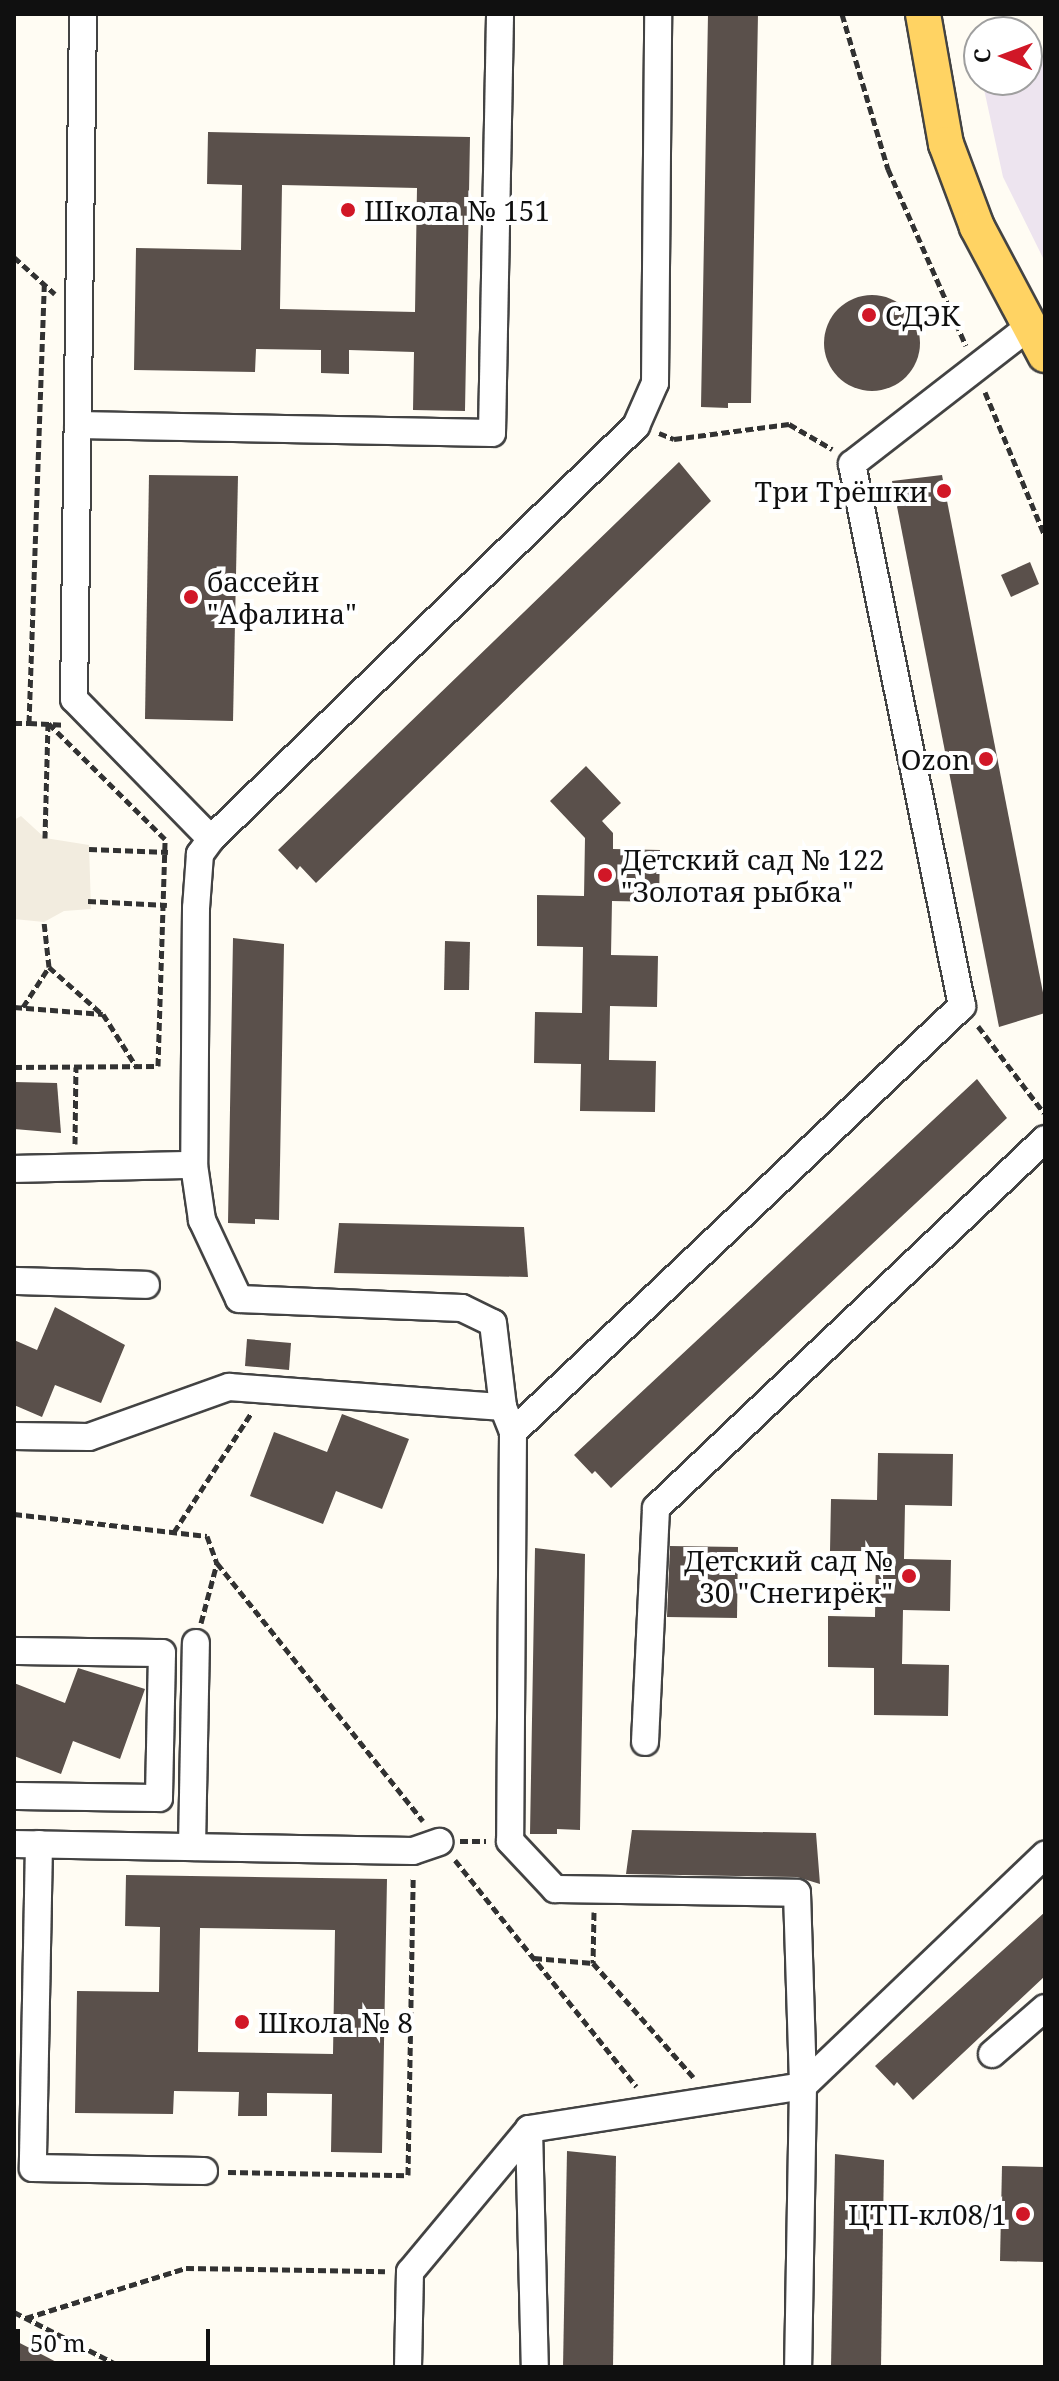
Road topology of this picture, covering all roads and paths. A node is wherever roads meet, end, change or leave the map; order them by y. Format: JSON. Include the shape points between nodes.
{"nodes":[{"id":1,"x":83,"y":14,"type":"edge"},
{"id":2,"x":500,"y":14,"type":"edge"},
{"id":3,"x":658,"y":14,"type":"edge"},
{"id":4,"x":842,"y":14,"type":"edge"},
{"id":5,"x":923,"y":14,"type":"edge"},
{"id":6,"x":14,"y":257,"type":"edge"},
{"id":7,"x":44,"y":284,"type":"junction"},
{"id":8,"x":79,"y":316,"type":"junction"},
{"id":9,"x":1038,"y":340,"type":"edge"},
{"id":10,"x":975,"y":370,"type":"junction"},
{"id":11,"x":78,"y":425,"type":"junction"},
{"id":12,"x":636,"y":426,"type":"junction"},
{"id":13,"x":852,"y":464,"type":"junction"},
{"id":14,"x":1045,"y":536,"type":"edge"},
{"id":15,"x":14,"y":723,"type":"edge"},
{"id":16,"x":45,"y":838,"type":"dead end"},
{"id":17,"x":205,"y":846,"type":"junction"},
{"id":18,"x":89,"y":849,"type":"dead end"},
{"id":19,"x":166,"y":852,"type":"junction"},
{"id":20,"x":88,"y":901,"type":"dead end"},
{"id":21,"x":167,"y":905,"type":"junction"},
{"id":22,"x":196,"y":908,"type":"junction"},
{"id":23,"x":44,"y":922,"type":"dead end"},
{"id":24,"x":49,"y":967,"type":"junction"},
{"id":25,"x":962,"y":1006,"type":"junction"},
{"id":26,"x":14,"y":1007,"type":"edge"},
{"id":27,"x":23,"y":1008,"type":"junction"},
{"id":28,"x":103,"y":1014,"type":"junction"},
{"id":29,"x":136,"y":1066,"type":"junction"},
{"id":30,"x":14,"y":1067,"type":"edge"},
{"id":31,"x":76,"y":1067,"type":"junction"},
{"id":32,"x":1045,"y":1114,"type":"edge"},
{"id":33,"x":1045,"y":1139,"type":"edge"},
{"id":34,"x":75,"y":1165,"type":"junction"},
{"id":35,"x":194,"y":1165,"type":"junction"},
{"id":36,"x":14,"y":1169,"type":"edge"},
{"id":37,"x":14,"y":1281,"type":"edge"},
{"id":38,"x":146,"y":1285,"type":"dead end"},
{"id":39,"x":267,"y":1389,"type":"junction"},
{"id":40,"x":503,"y":1407,"type":"junction"},
{"id":41,"x":513,"y":1432,"type":"junction"},
{"id":42,"x":14,"y":1436,"type":"edge"},
{"id":43,"x":14,"y":1514,"type":"edge"},
{"id":44,"x":174,"y":1532,"type":"junction"},
{"id":45,"x":217,"y":1563,"type":"junction"},
{"id":46,"x":196,"y":1643,"type":"joint"},
{"id":47,"x":14,"y":1651,"type":"edge"},
{"id":48,"x":645,"y":1742,"type":"dead end"},
{"id":49,"x":14,"y":1796,"type":"edge"},
{"id":50,"x":510,"y":1841,"type":"junction"},
{"id":51,"x":439,"y":1842,"type":"junction"},
{"id":52,"x":26,"y":1844,"type":"edge"},
{"id":53,"x":192,"y":1847,"type":"junction"},
{"id":54,"x":413,"y":1851,"type":"junction"},
{"id":55,"x":1045,"y":1855,"type":"edge"},
{"id":56,"x":595,"y":1890,"type":"junction"},
{"id":57,"x":533,"y":1958,"type":"junction"},
{"id":58,"x":593,"y":1963,"type":"junction"},
{"id":59,"x":1045,"y":2008,"type":"edge"},
{"id":60,"x":992,"y":2054,"type":"dead end"},
{"id":61,"x":803,"y":2086,"type":"junction"},
{"id":62,"x":714,"y":2102,"type":"junction"},
{"id":63,"x":657,"y":2112,"type":"junction"},
{"id":64,"x":529,"y":2129,"type":"junction"},
{"id":65,"x":204,"y":2171,"type":"joint"},
{"id":66,"x":410,"y":2272,"type":"junction"},
{"id":67,"x":14,"y":2312,"type":"edge"},
{"id":68,"x":26,"y":2318,"type":"junction"},
{"id":69,"x":122,"y":2367,"type":"edge"},
{"id":70,"x":408,"y":2367,"type":"edge"},
{"id":71,"x":535,"y":2367,"type":"edge"},
{"id":72,"x":798,"y":2367,"type":"edge"}],
"edges":[{"from":1,"to":8,"type":"lane"},
{"from":2,"to":11,"type":"lane","via":[[492,433]]},
{"from":3,"to":12,"type":"lane","via":[[655,383]]},
{"from":4,"to":10,"type":"path","via":[[888,169]]},
{"from":5,"to":9,"type":"main road","via":[[946,144],[977,227]]},
{"from":6,"to":7,"type":"path"},
{"from":7,"to":8,"type":"path"},
{"from":7,"to":15,"type":"path","via":[[29,723]]},
{"from":8,"to":11,"type":"lane"},
{"from":9,"to":10,"type":"lane"},
{"from":10,"to":13,"type":"lane"},
{"from":10,"to":14,"type":"path"},
{"from":11,"to":17,"type":"lane","via":[[74,699]]},
{"from":12,"to":13,"type":"path","via":[[674,439],[789,424]]},
{"from":12,"to":17,"type":"lane"},
{"from":13,"to":25,"type":"lane"},
{"from":16,"to":19,"type":"path","via":[[48,723],[165,839]]},
{"from":17,"to":19,"type":"path"},
{"from":17,"to":22,"type":"lane"},
{"from":18,"to":19,"type":"path"},
{"from":19,"to":21,"type":"path"},
{"from":20,"to":21,"type":"path"},
{"from":21,"to":22,"type":"path"},
{"from":21,"to":29,"type":"path","via":[[158,1066]]},
{"from":22,"to":35,"type":"lane"},
{"from":23,"to":24,"type":"path"},
{"from":24,"to":27,"type":"path"},
{"from":24,"to":28,"type":"path"},
{"from":25,"to":32,"type":"path"},
{"from":25,"to":41,"type":"lane"},
{"from":26,"to":27,"type":"path"},
{"from":27,"to":28,"type":"path"},
{"from":28,"to":29,"type":"path"},
{"from":29,"to":31,"type":"path"},
{"from":30,"to":31,"type":"path"},
{"from":31,"to":34,"type":"path"},
{"from":33,"to":48,"type":"lane","via":[[656,1508]]},
{"from":34,"to":35,"type":"lane"},
{"from":34,"to":36,"type":"lane"},
{"from":35,"to":40,"type":"lane","via":[[202,1220],[239,1299],[462,1308],[493,1323]]},
{"from":37,"to":38,"type":"lane"},
{"from":39,"to":40,"type":"lane"},
{"from":39,"to":42,"type":"lane","via":[[229,1387],[89,1437]]},
{"from":39,"to":44,"type":"path"},
{"from":40,"to":41,"type":"lane"},
{"from":41,"to":50,"type":"lane"},
{"from":43,"to":44,"type":"path"},
{"from":44,"to":45,"type":"path","via":[[207,1536]]},
{"from":45,"to":46,"type":"path"},
{"from":45,"to":51,"type":"path"},
{"from":46,"to":53,"type":"lane"},
{"from":47,"to":49,"type":"lane","via":[[162,1653],[159,1798]]},
{"from":50,"to":51,"type":"path"},
{"from":50,"to":56,"type":"lane","via":[[555,1889]]},
{"from":51,"to":54,"type":"lane"},
{"from":51,"to":57,"type":"path"},
{"from":52,"to":53,"type":"lane"},
{"from":52,"to":65,"type":"lane","via":[[33,2168]]},
{"from":53,"to":54,"type":"lane"},
{"from":54,"to":65,"type":"path","via":[[408,2175]]},
{"from":55,"to":61,"type":"lane"},
{"from":56,"to":58,"type":"path"},
{"from":56,"to":61,"type":"lane","via":[[797,1893]]},
{"from":57,"to":58,"type":"path"},
{"from":57,"to":63,"type":"path"},
{"from":58,"to":62,"type":"path"},
{"from":59,"to":60,"type":"lane"},
{"from":61,"to":62,"type":"lane"},
{"from":61,"to":72,"type":"lane"},
{"from":62,"to":63,"type":"lane"},
{"from":63,"to":64,"type":"lane"},
{"from":64,"to":66,"type":"lane"},
{"from":64,"to":71,"type":"lane"},
{"from":66,"to":68,"type":"path","via":[[186,2268]]},
{"from":66,"to":70,"type":"lane"},
{"from":67,"to":68,"type":"path"},
{"from":68,"to":69,"type":"path"}]}
